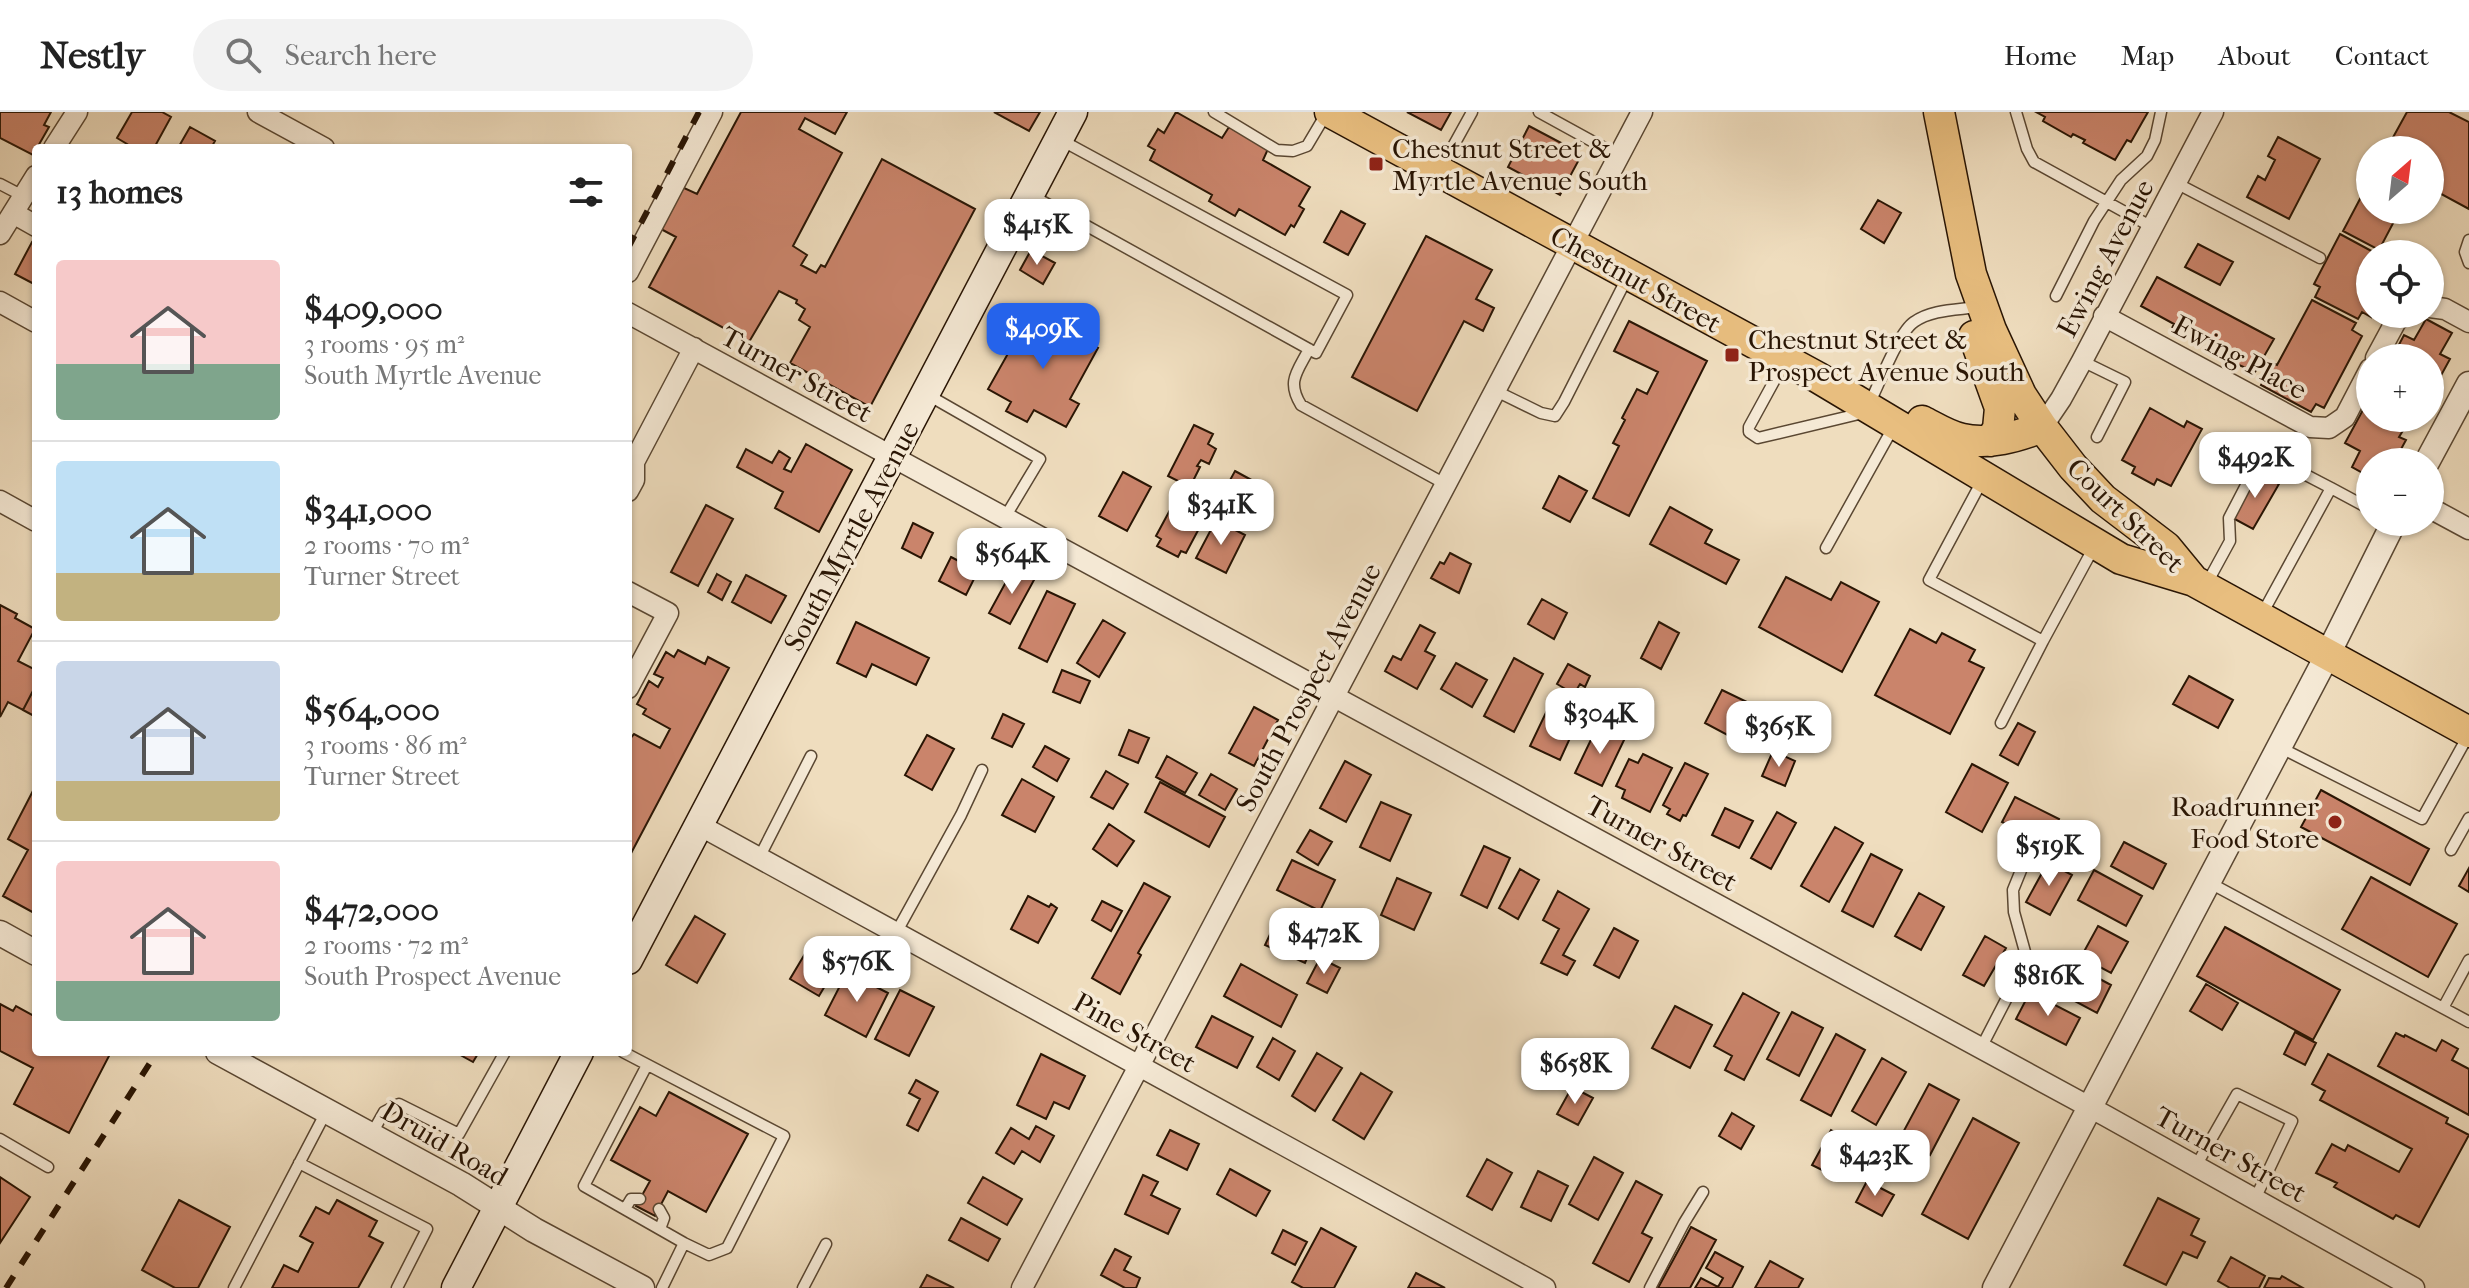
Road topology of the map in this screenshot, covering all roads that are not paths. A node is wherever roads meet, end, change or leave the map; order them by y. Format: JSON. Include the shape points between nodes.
{"nodes":[{"id":1,"x":77,"y":112,"type":"edge"},
{"id":2,"x":258,"y":112,"type":"edge"},
{"id":3,"x":712,"y":112,"type":"edge"},
{"id":4,"x":1073,"y":112,"type":"edge"},
{"id":5,"x":1214,"y":112,"type":"edge"},
{"id":6,"x":1472,"y":112,"type":"edge"},
{"id":7,"x":1539,"y":112,"type":"edge"},
{"id":8,"x":1642,"y":112,"type":"edge"},
{"id":9,"x":1939,"y":112,"type":"edge"},
{"id":10,"x":2016,"y":112,"type":"edge"},
{"id":11,"x":2161,"y":112,"type":"edge"},
{"id":12,"x":2213,"y":112,"type":"edge"},
{"id":13,"x":1342,"y":115,"type":"edge"},
{"id":14,"x":1059,"y":139,"type":"junction"},
{"id":15,"x":57,"y":144,"type":"edge"},
{"id":16,"x":317,"y":144,"type":"edge"},
{"id":17,"x":1619,"y":156,"type":"junction"},
{"id":18,"x":1439,"y":171,"type":"junction"},
{"id":19,"x":32,"y":182,"type":"edge"},
{"id":20,"x":2176,"y":183,"type":"junction"},
{"id":21,"x":0,"y":184,"type":"edge"},
{"id":22,"x":1030,"y":194,"type":"junction"},
{"id":23,"x":2107,"y":201,"type":"junction"},
{"id":24,"x":18,"y":204,"type":"junction"},
{"id":25,"x":32,"y":221,"type":"edge"},
{"id":26,"x":2152,"y":227,"type":"junction"},
{"id":27,"x":0,"y":234,"type":"edge"},
{"id":28,"x":2469,"y":240,"type":"edge"},
{"id":29,"x":1572,"y":244,"type":"junction"},
{"id":30,"x":2320,"y":258,"type":"dead end"},
{"id":31,"x":2469,"y":263,"type":"edge"},
{"id":32,"x":632,"y":264,"type":"edge"},
{"id":33,"x":1971,"y":274,"type":"junction"},
{"id":34,"x":1628,"y":275,"type":"junction"},
{"id":35,"x":2056,"y":296,"type":"dead end"},
{"id":36,"x":0,"y":302,"type":"edge"},
{"id":37,"x":1969,"y":308,"type":"junction"},
{"id":38,"x":2444,"y":309,"type":"edge"},
{"id":39,"x":632,"y":315,"type":"edge"},
{"id":40,"x":2104,"y":316,"type":"junction"},
{"id":41,"x":32,"y":320,"type":"edge"},
{"id":42,"x":2469,"y":322,"type":"edge"},
{"id":43,"x":694,"y":348,"type":"junction"},
{"id":44,"x":1309,"y":349,"type":"junction"},
{"id":45,"x":1785,"y":360,"type":"junction"},
{"id":46,"x":2082,"y":361,"type":"junction"},
{"id":47,"x":2469,"y":384,"type":"edge"},
{"id":48,"x":1496,"y":391,"type":"junction"},
{"id":49,"x":927,"y":394,"type":"junction"},
{"id":50,"x":2356,"y":396,"type":"edge"},
{"id":51,"x":1880,"y":411,"type":"junction"},
{"id":52,"x":2042,"y":427,"type":"junction"},
{"id":53,"x":2097,"y":437,"type":"dead end"},
{"id":54,"x":1990,"y":441,"type":"junction"},
{"id":55,"x":2435,"y":448,"type":"edge"},
{"id":56,"x":892,"y":458,"type":"junction"},
{"id":57,"x":632,"y":462,"type":"edge"},
{"id":58,"x":1984,"y":477,"type":"junction"},
{"id":59,"x":1447,"y":485,"type":"junction"},
{"id":60,"x":2331,"y":488,"type":"junction"},
{"id":61,"x":0,"y":501,"type":"edge"},
{"id":62,"x":2356,"y":501,"type":"edge"},
{"id":63,"x":2444,"y":516,"type":"edge"},
{"id":64,"x":32,"y":519,"type":"edge"},
{"id":65,"x":1004,"y":519,"type":"junction"},
{"id":66,"x":2469,"y":529,"type":"edge"},
{"id":67,"x":2387,"y":536,"type":"edge"},
{"id":68,"x":2096,"y":544,"type":"junction"},
{"id":69,"x":1826,"y":548,"type":"dead end"},
{"id":70,"x":2199,"y":584,"type":"junction"},
{"id":71,"x":632,"y":594,"type":"edge"},
{"id":72,"x":2260,"y":618,"type":"junction"},
{"id":73,"x":2043,"y":641,"type":"junction"},
{"id":74,"x":2328,"y":654,"type":"junction"},
{"id":75,"x":632,"y":680,"type":"edge"},
{"id":76,"x":1334,"y":697,"type":"junction"},
{"id":77,"x":2001,"y":723,"type":"dead end"},
{"id":78,"x":2469,"y":733,"type":"edge"},
{"id":79,"x":2279,"y":747,"type":"junction"},
{"id":80,"x":811,"y":756,"type":"dead end"},
{"id":81,"x":982,"y":770,"type":"dead end"},
{"id":82,"x":2469,"y":818,"type":"edge"},
{"id":83,"x":699,"y":825,"type":"junction"},
{"id":84,"x":2451,"y":850,"type":"dead end"},
{"id":85,"x":759,"y":858,"type":"junction"},
{"id":86,"x":2026,"y":858,"type":"dead end"},
{"id":87,"x":2208,"y":882,"type":"junction"},
{"id":88,"x":0,"y":933,"type":"edge"},
{"id":89,"x":896,"y":933,"type":"junction"},
{"id":90,"x":32,"y":951,"type":"edge"},
{"id":91,"x":632,"y":952,"type":"edge"},
{"id":92,"x":2469,"y":960,"type":"edge"},
{"id":93,"x":2443,"y":1008,"type":"junction"},
{"id":94,"x":2469,"y":1022,"type":"edge"},
{"id":95,"x":1981,"y":1048,"type":"junction"},
{"id":96,"x":226,"y":1056,"type":"edge"},
{"id":97,"x":503,"y":1056,"type":"edge"},
{"id":98,"x":577,"y":1056,"type":"edge"},
{"id":99,"x":630,"y":1056,"type":"edge"},
{"id":100,"x":647,"y":1065,"type":"junction"},
{"id":101,"x":1139,"y":1066,"type":"junction"},
{"id":102,"x":2090,"y":1107,"type":"junction"},
{"id":103,"x":327,"y":1110,"type":"junction"},
{"id":104,"x":371,"y":1135,"type":"junction"},
{"id":105,"x":0,"y":1139,"type":"edge"},
{"id":106,"x":299,"y":1163,"type":"junction"},
{"id":107,"x":2196,"y":1166,"type":"junction"},
{"id":108,"x":48,"y":1167,"type":"dead end"},
{"id":109,"x":1703,"y":1192,"type":"dead end"},
{"id":110,"x":640,"y":1199,"type":"dead end"},
{"id":111,"x":2255,"y":1199,"type":"junction"},
{"id":112,"x":499,"y":1208,"type":"junction"},
{"id":113,"x":625,"y":1209,"type":"junction"},
{"id":114,"x":659,"y":1209,"type":"dead end"},
{"id":115,"x":660,"y":1229,"type":"junction"},
{"id":116,"x":684,"y":1243,"type":"junction"},
{"id":117,"x":826,"y":1244,"type":"dead end"},
{"id":118,"x":234,"y":1288,"type":"edge"},
{"id":119,"x":397,"y":1288,"type":"edge"},
{"id":120,"x":456,"y":1288,"type":"edge"},
{"id":121,"x":642,"y":1288,"type":"edge"},
{"id":122,"x":662,"y":1288,"type":"edge"},
{"id":123,"x":803,"y":1288,"type":"edge"},
{"id":124,"x":1022,"y":1288,"type":"edge"},
{"id":125,"x":1545,"y":1288,"type":"edge"},
{"id":126,"x":1650,"y":1288,"type":"edge"},
{"id":127,"x":1995,"y":1288,"type":"edge"},
{"id":128,"x":2414,"y":1288,"type":"edge"}],
"edges":[{"from":1,"to":15,"type":"street"},
{"from":2,"to":16,"type":"street"},
{"from":3,"to":32,"type":"street"},
{"from":4,"to":14,"type":"main road","name":"South Myrtle Avenue"},
{"from":5,"to":13,"type":"lane","via":[[1277,150],[1293,151],[1307,146]]},
{"from":6,"to":18,"type":"lane"},
{"from":7,"to":17,"type":"lane"},
{"from":8,"to":17,"type":"street","name":"South Prospect Avenue"},
{"from":9,"to":33,"type":"main road","name":"Court Street"},
{"from":10,"to":23,"type":"lane","via":[[2034,162]]},
{"from":11,"to":23,"type":"lane","via":[[2147,156]]},
{"from":12,"to":20,"type":"street","name":"Ewing Avenue"},
{"from":13,"to":18,"type":"main road","name":"Chestnut Street"},
{"from":14,"to":22,"type":"main road","name":"South Myrtle Avenue"},
{"from":14,"to":44,"type":"lane","via":[[1347,295],[1316,353]]},
{"from":17,"to":29,"type":"street","name":"South Prospect Avenue"},
{"from":18,"to":29,"type":"main road","name":"Chestnut Street"},
{"from":19,"to":24,"type":"street"},
{"from":20,"to":26,"type":"street","name":"Ewing Avenue"},
{"from":20,"to":30,"type":"lane"},
{"from":21,"to":24,"type":"lane"},
{"from":22,"to":44,"type":"lane"},
{"from":22,"to":49,"type":"main road","name":"South Myrtle Avenue"},
{"from":23,"to":26,"type":"lane"},
{"from":23,"to":35,"type":"lane"},
{"from":24,"to":25,"type":"street"},
{"from":24,"to":27,"type":"street"},
{"from":26,"to":40,"type":"street","name":"Ewing Avenue"},
{"from":28,"to":31,"type":"lane"},
{"from":29,"to":34,"type":"main road","name":"Chestnut Street"},
{"from":29,"to":48,"type":"street","name":"South Prospect Avenue"},
{"from":33,"to":37,"type":"main road"},
{"from":33,"to":52,"type":"main road","name":"Court Street","via":[[2006,365]]},
{"from":34,"to":45,"type":"main road","name":"Chestnut Street"},
{"from":34,"to":48,"type":"lane","via":[[1555,416]]},
{"from":36,"to":41,"type":"street"},
{"from":37,"to":51,"type":"lane","via":[[1939,311],[1913,322],[1904,333]]},
{"from":37,"to":54,"type":"main road","via":[[2000,408],[1998,429]]},
{"from":38,"to":42,"type":"street"},
{"from":39,"to":43,"type":"street","name":"Turner Street"},
{"from":40,"to":46,"type":"street","name":"Ewing Avenue"},
{"from":40,"to":50,"type":"street","name":"Ewing Place","via":[[2310,427],[2329,428],[2345,417]]},
{"from":43,"to":56,"type":"street","name":"Turner Street"},
{"from":43,"to":57,"type":"street"},
{"from":44,"to":59,"type":"lane","via":[[1294,380],[1293,392],[1301,405]]},
{"from":45,"to":51,"type":"main road","name":"Chestnut Street"},
{"from":45,"to":51,"type":"lane","via":[[1749,427],[1758,438]]},
{"from":46,"to":52,"type":"street","name":"Ewing Avenue"},
{"from":46,"to":53,"type":"lane","via":[[2125,382]]},
{"from":47,"to":55,"type":"street"},
{"from":48,"to":59,"type":"street","name":"South Prospect Avenue"},
{"from":49,"to":56,"type":"main road","name":"South Myrtle Avenue"},
{"from":49,"to":65,"type":"lane","via":[[1040,459]]},
{"from":51,"to":54,"type":"main road","via":[[1961,439]]},
{"from":51,"to":58,"type":"main road","name":"Chestnut Street"},
{"from":51,"to":69,"type":"lane"},
{"from":52,"to":54,"type":"main road"},
{"from":52,"to":70,"type":"main road","name":"Court Street","via":[[2103,499],[2166,547]]},
{"from":56,"to":65,"type":"street","name":"Turner Street"},
{"from":56,"to":83,"type":"main road","name":"South Myrtle Avenue"},
{"from":58,"to":68,"type":"main road","name":"Chestnut Street"},
{"from":58,"to":73,"type":"lane","via":[[1929,580]]},
{"from":59,"to":76,"type":"street","name":"South Prospect Avenue"},
{"from":60,"to":62,"type":"lane"},
{"from":60,"to":70,"type":"lane","via":[[2281,462],[2256,466],[2229,518],[2230,541]]},
{"from":60,"to":72,"type":"lane"},
{"from":61,"to":64,"type":"street"},
{"from":63,"to":66,"type":"street"},
{"from":65,"to":76,"type":"street","name":"Turner Street"},
{"from":67,"to":74,"type":"street"},
{"from":68,"to":70,"type":"main road","name":"Chestnut Street","via":[[2121,559]]},
{"from":68,"to":73,"type":"lane"},
{"from":70,"to":72,"type":"main road","name":"Court Street"},
{"from":71,"to":75,"type":"street","via":[[668,613]]},
{"from":72,"to":74,"type":"main road","name":"Court Street"},
{"from":73,"to":77,"type":"lane"},
{"from":74,"to":78,"type":"main road","name":"Court Street"},
{"from":74,"to":79,"type":"street"},
{"from":76,"to":95,"type":"street","name":"Turner Street"},
{"from":76,"to":101,"type":"street","name":"South Prospect Avenue"},
{"from":78,"to":79,"type":"lane","via":[[2422,819]]},
{"from":79,"to":87,"type":"street"},
{"from":80,"to":85,"type":"lane"},
{"from":81,"to":89,"type":"lane"},
{"from":82,"to":84,"type":"lane"},
{"from":83,"to":85,"type":"street","name":"Pine Street"},
{"from":83,"to":91,"type":"main road","name":"South Myrtle Avenue"},
{"from":85,"to":89,"type":"street","name":"Pine Street"},
{"from":86,"to":95,"type":"lane","via":[[2013,890],[2027,959]]},
{"from":87,"to":93,"type":"lane"},
{"from":87,"to":102,"type":"street"},
{"from":88,"to":90,"type":"street"},
{"from":89,"to":101,"type":"street","name":"Pine Street"},
{"from":92,"to":93,"type":"lane"},
{"from":93,"to":94,"type":"lane"},
{"from":95,"to":102,"type":"street","name":"Turner Street"},
{"from":96,"to":103,"type":"street","name":"Druid Road"},
{"from":97,"to":104,"type":"lane","via":[[459,1134],[399,1104],[384,1112]]},
{"from":98,"to":112,"type":"main road"},
{"from":99,"to":100,"type":"lane"},
{"from":100,"to":113,"type":"lane","via":[[584,1186]]},
{"from":100,"to":116,"type":"lane","via":[[784,1136],[727,1248],[709,1255]]},
{"from":101,"to":124,"type":"street","name":"South Prospect Avenue"},
{"from":101,"to":125,"type":"street","name":"Pine Street"},
{"from":102,"to":107,"type":"street","name":"Turner Street"},
{"from":102,"to":127,"type":"street"},
{"from":103,"to":104,"type":"street","name":"Druid Road"},
{"from":103,"to":106,"type":"lane"},
{"from":104,"to":112,"type":"street","name":"Druid Road"},
{"from":105,"to":108,"type":"lane"},
{"from":106,"to":118,"type":"lane"},
{"from":106,"to":119,"type":"lane","via":[[427,1229]]},
{"from":107,"to":111,"type":"street","name":"Turner Street"},
{"from":107,"to":111,"type":"lane","via":[[2237,1094],[2292,1121]]},
{"from":109,"to":126,"type":"lane"},
{"from":110,"to":113,"type":"lane","via":[[631,1199]]},
{"from":111,"to":128,"type":"street","name":"Turner Street"},
{"from":112,"to":120,"type":"main road"},
{"from":112,"to":121,"type":"street","name":"Druid Road"},
{"from":113,"to":115,"type":"lane"},
{"from":114,"to":115,"type":"lane","via":[[664,1218]]},
{"from":115,"to":116,"type":"lane"},
{"from":116,"to":122,"type":"lane"},
{"from":117,"to":123,"type":"lane"}]}
